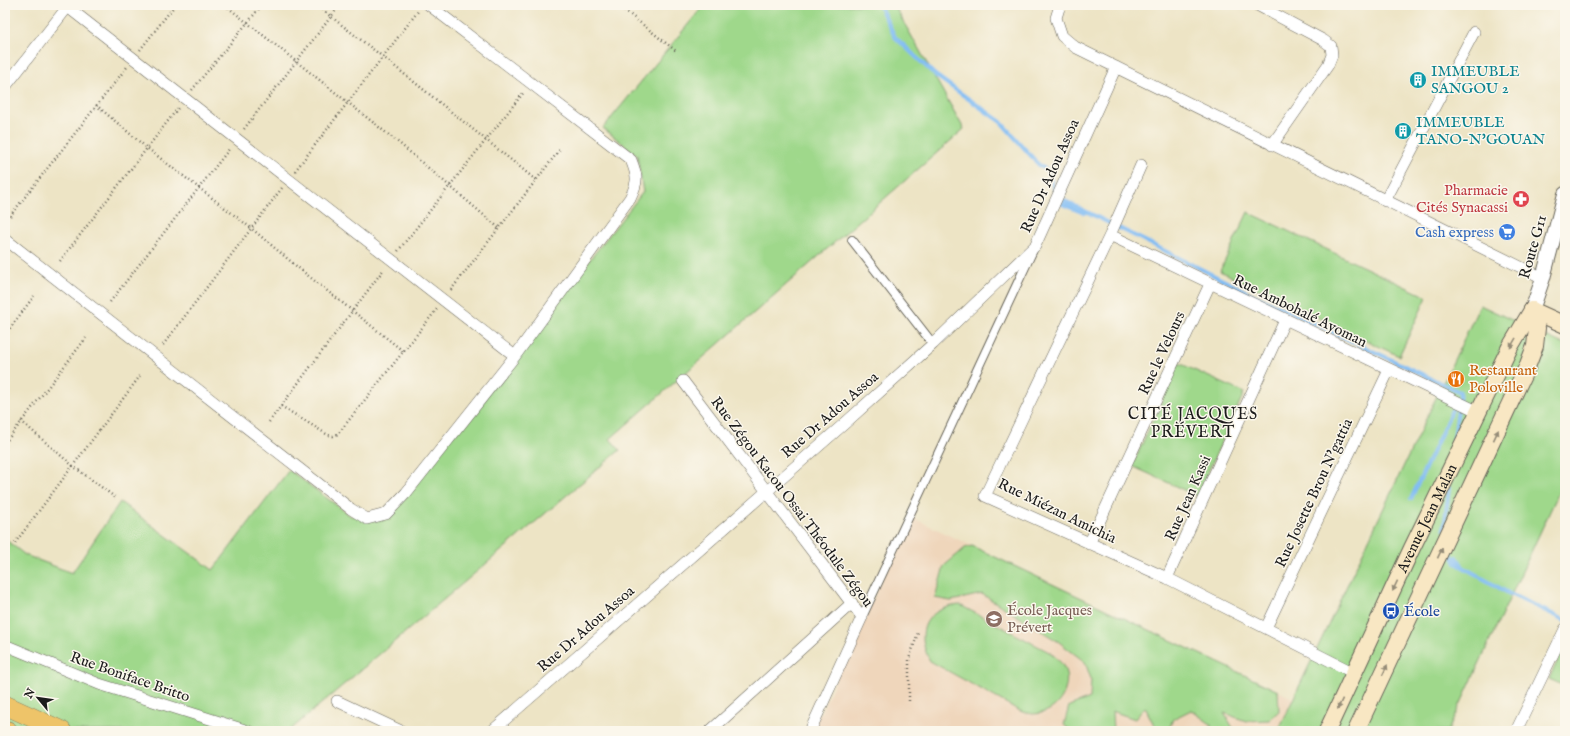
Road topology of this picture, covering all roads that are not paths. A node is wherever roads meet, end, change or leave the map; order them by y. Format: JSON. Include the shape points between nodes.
{"nodes":[{"id":1,"x":429,"y":5,"type":"edge"},
{"id":2,"x":1060,"y":5,"type":"edge"},
{"id":3,"x":1257,"y":5,"type":"edge"},
{"id":4,"x":67,"y":6,"type":"edge"},
{"id":5,"x":1474,"y":32,"type":"dead end"},
{"id":6,"x":1116,"y":67,"type":"junction"},
{"id":7,"x":5,"y":87,"type":"edge"},
{"id":8,"x":1272,"y":145,"type":"junction"},
{"id":9,"x":1141,"y":164,"type":"dead end"},
{"id":10,"x":1565,"y":194,"type":"edge"},
{"id":11,"x":1385,"y":201,"type":"junction"},
{"id":12,"x":1110,"y":235,"type":"junction"},
{"id":13,"x":5,"y":239,"type":"edge"},
{"id":14,"x":852,"y":240,"type":"dead end"},
{"id":15,"x":1035,"y":246,"type":"junction"},
{"id":16,"x":1542,"y":278,"type":"junction"},
{"id":17,"x":1210,"y":284,"type":"junction"},
{"id":18,"x":1532,"y":310,"type":"junction"},
{"id":19,"x":1285,"y":320,"type":"junction"},
{"id":20,"x":1565,"y":325,"type":"edge"},
{"id":21,"x":933,"y":344,"type":"junction"},
{"id":22,"x":516,"y":356,"type":"junction"},
{"id":23,"x":1389,"y":370,"type":"junction"},
{"id":24,"x":683,"y":381,"type":"dead end"},
{"id":25,"x":1479,"y":412,"type":"junction"},
{"id":26,"x":766,"y":490,"type":"junction"},
{"id":27,"x":1089,"y":544,"type":"junction"},
{"id":28,"x":1168,"y":578,"type":"junction"},
{"id":29,"x":852,"y":603,"type":"junction"},
{"id":30,"x":862,"y":617,"type":"junction"},
{"id":31,"x":1266,"y":628,"type":"junction"},
{"id":32,"x":1565,"y":629,"type":"edge"},
{"id":33,"x":5,"y":644,"type":"edge"},
{"id":34,"x":1354,"y":673,"type":"junction"},
{"id":35,"x":337,"y":702,"type":"dead end"},
{"id":36,"x":5,"y":705,"type":"edge"},
{"id":37,"x":5,"y":730,"type":"edge"},
{"id":38,"x":8,"y":731,"type":"edge"},
{"id":39,"x":62,"y":731,"type":"edge"},
{"id":40,"x":248,"y":731,"type":"edge"},
{"id":41,"x":401,"y":731,"type":"edge"},
{"id":42,"x":492,"y":731,"type":"edge"},
{"id":43,"x":710,"y":731,"type":"edge"},
{"id":44,"x":810,"y":731,"type":"edge"},
{"id":45,"x":1327,"y":731,"type":"edge"},
{"id":46,"x":1356,"y":731,"type":"edge"},
{"id":47,"x":1516,"y":731,"type":"edge"}],
"edges":[{"from":1,"to":22,"type":"street","via":[[631,160],[636,173],[636,185],[630,198]]},
{"from":2,"to":6,"type":"street","via":[[1056,18],[1062,36],[1075,47]]},
{"from":3,"to":8,"type":"street","via":[[1324,40],[1330,46],[1332,55],[1328,65]]},
{"from":4,"to":7,"type":"street"},
{"from":4,"to":22,"type":"street"},
{"from":5,"to":11,"type":"street"},
{"from":6,"to":8,"type":"street"},
{"from":6,"to":15,"type":"street","name":"Rue Dr Adou Assoa"},
{"from":8,"to":11,"type":"street"},
{"from":9,"to":12,"type":"street","name":"Rue Miézan Amichia"},
{"from":10,"to":16,"type":"street","name":"Route G11"},
{"from":11,"to":16,"type":"street"},
{"from":12,"to":17,"type":"street","name":"Rue Ambohalé Ayoman"},
{"from":12,"to":27,"type":"street","name":"Rue Miézan Amichia","via":[[985,496]]},
{"from":13,"to":22,"type":"street","via":[[367,519],[386,514],[406,494]]},
{"from":14,"to":21,"type":"street"},
{"from":15,"to":21,"type":"street","name":"Rue Dr Adou Assoa"},
{"from":15,"to":30,"type":"street"},
{"from":16,"to":18,"type":"street","name":"Route G11"},
{"from":17,"to":19,"type":"street","name":"Rue Ambohalé Ayoman"},
{"from":17,"to":27,"type":"street","name":"Rue le Velours"},
{"from":18,"to":20,"type":"main road"},
{"from":18,"to":25,"type":"main road","name":"Avenue Jean Malan","one_way":true,"via":[[1510,347]]},
{"from":46,"to":18,"type":"main road","name":"Avenue Jean Malan","one_way":true,"via":[[1527,367],[1535,346],[1537,328]]},
{"from":19,"to":23,"type":"street","name":"Rue Ambohalé Ayoman"},
{"from":19,"to":28,"type":"street","name":"Rue Jean Kassi"},
{"from":21,"to":26,"type":"street","name":"Rue Dr Adou Assoa"},
{"from":23,"to":25,"type":"street","name":"Rue Ambohalé Ayoman"},
{"from":23,"to":31,"type":"street","name":"Rue Josette Brou N'gattia"},
{"from":24,"to":26,"type":"street","name":"Rue Zégou Kacou Ossai Théodule Zégou"},
{"from":25,"to":34,"type":"main road","name":"Avenue Jean Malan","one_way":true},
{"from":26,"to":29,"type":"street","name":"Rue Zégou Kacou Ossai Théodule Zégou"},
{"from":26,"to":42,"type":"street","name":"Rue Dr Adou Assoa"},
{"from":27,"to":28,"type":"street","name":"Rue Miézan Amichia"},
{"from":28,"to":31,"type":"street","name":"Rue Miézan Amichia"},
{"from":29,"to":30,"type":"street","name":"Rue Zégou Kacou Ossai Théodule Zégou"},
{"from":29,"to":43,"type":"street"},
{"from":30,"to":44,"type":"street","name":"Rue Zégou Kacou Ossai Théodule Zégou"},
{"from":31,"to":34,"type":"street","name":"Rue Miézan Amichia"},
{"from":32,"to":47,"type":"street"},
{"from":33,"to":40,"type":"street","name":"Rue Boniface Britto","via":[[99,684]]},
{"from":34,"to":45,"type":"main road","name":"Avenue Jean Malan","one_way":true},
{"from":35,"to":41,"type":"street"},
{"from":36,"to":39,"type":"highway"},
{"from":37,"to":38,"type":"highway"}]}
